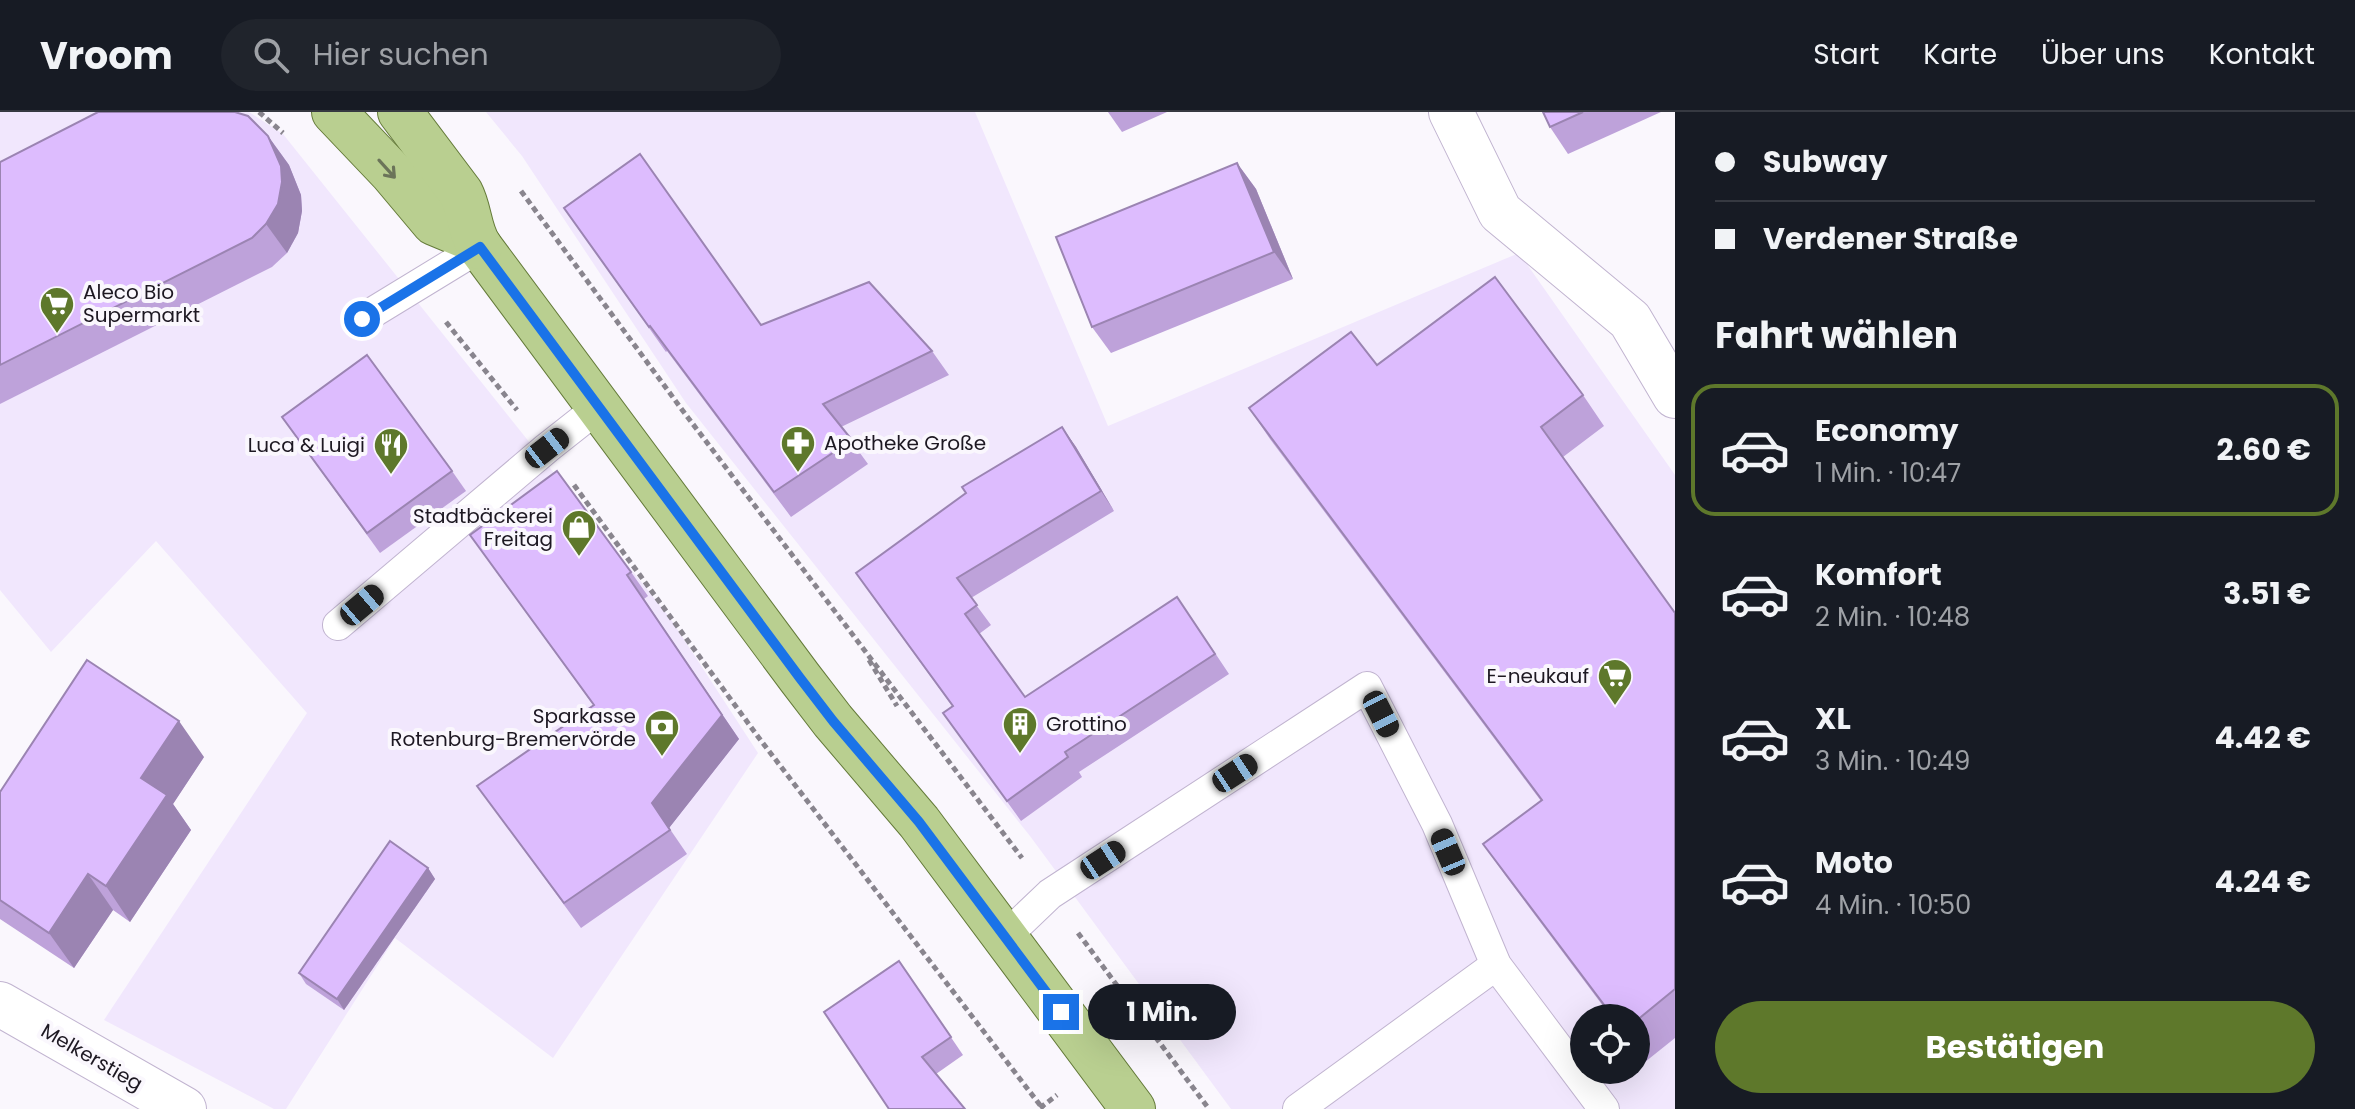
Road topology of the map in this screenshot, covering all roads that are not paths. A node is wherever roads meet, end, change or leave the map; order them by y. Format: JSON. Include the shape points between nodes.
{"nodes":[{"id":1,"x":334,"y":112,"type":"edge"},
{"id":2,"x":400,"y":112,"type":"edge"},
{"id":3,"x":1451,"y":112,"type":"edge"},
{"id":4,"x":480,"y":247,"type":"junction"},
{"id":5,"x":362,"y":319,"type":"dead end"},
{"id":6,"x":1675,"y":396,"type":"edge"},
{"id":7,"x":599,"y":407,"type":"junction"},
{"id":8,"x":338,"y":625,"type":"dead end"},
{"id":9,"x":1005,"y":937,"type":"junction"},
{"id":10,"x":1496,"y":965,"type":"junction"},
{"id":11,"x":0,"y":1004,"type":"edge"},
{"id":12,"x":184,"y":1109,"type":"edge"},
{"id":13,"x":1133,"y":1109,"type":"edge"},
{"id":14,"x":1298,"y":1109,"type":"edge"},
{"id":15,"x":1604,"y":1109,"type":"edge"}],
"edges":[{"from":1,"to":4,"type":"main road","one_way":true,"via":[[434,223]]},
{"from":2,"to":4,"type":"main road","via":[[461,193]]},
{"from":3,"to":6,"type":"street","via":[[1500,212],[1630,320]]},
{"from":4,"to":5,"type":"lane"},
{"from":4,"to":7,"type":"main road"},
{"from":7,"to":8,"type":"lane"},
{"from":7,"to":9,"type":"main road","via":[[816,700],[919,822]]},
{"from":9,"to":10,"type":"lane","via":[[1050,894],[1367,687],[1437,824]]},
{"from":9,"to":13,"type":"main road"},
{"from":10,"to":14,"type":"lane"},
{"from":10,"to":15,"type":"lane"},
{"from":11,"to":12,"type":"street","name":"Melkerstieg"}]}
